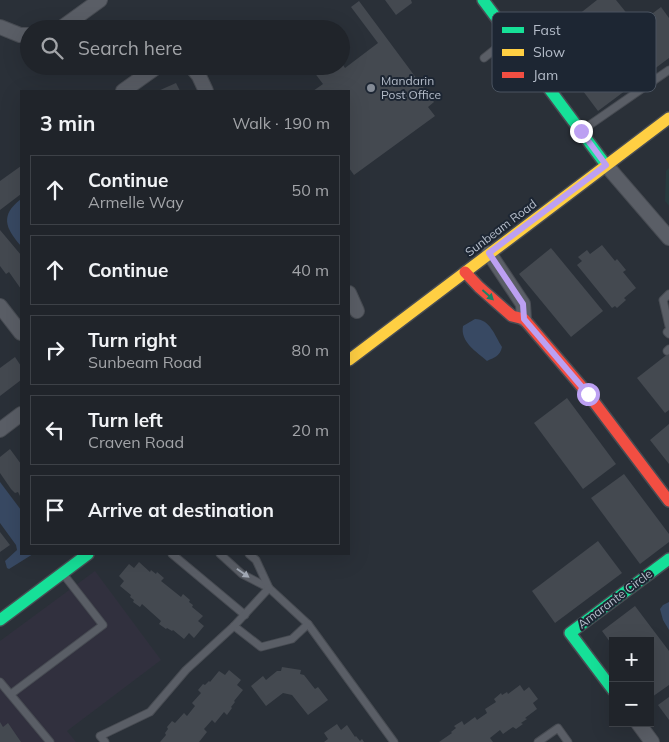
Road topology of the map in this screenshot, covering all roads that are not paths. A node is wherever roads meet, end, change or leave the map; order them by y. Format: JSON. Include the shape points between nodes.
{"nodes":[{"id":1,"x":100,"y":0,"type":"edge"},
{"id":2,"x":483,"y":0,"type":"edge"},
{"id":3,"x":492,"y":12,"type":"edge"},
{"id":4,"x":72,"y":20,"type":"edge"},
{"id":5,"x":0,"y":27,"type":"edge"},
{"id":6,"x":20,"y":35,"type":"edge"},
{"id":7,"x":492,"y":52,"type":"edge"},
{"id":8,"x":484,"y":58,"type":"dead end"},
{"id":9,"x":669,"y":70,"type":"edge"},
{"id":10,"x":145,"y":75,"type":"edge"},
{"id":11,"x":198,"y":75,"type":"edge"},
{"id":12,"x":656,"y":79,"type":"edge"},
{"id":13,"x":124,"y":90,"type":"edge"},
{"id":14,"x":206,"y":90,"type":"edge"},
{"id":15,"x":552,"y":92,"type":"edge"},
{"id":16,"x":637,"y":92,"type":"edge"},
{"id":17,"x":669,"y":118,"type":"edge"},
{"id":18,"x":581,"y":131,"type":"junction"},
{"id":19,"x":606,"y":165,"type":"junction"},
{"id":20,"x":669,"y":238,"type":"edge"},
{"id":21,"x":489,"y":253,"type":"junction"},
{"id":22,"x":465,"y":272,"type":"junction"},
{"id":23,"x":669,"y":294,"type":"edge"},
{"id":24,"x":350,"y":295,"type":"edge"},
{"id":25,"x":0,"y":306,"type":"edge"},
{"id":26,"x":357,"y":311,"type":"dead end"},
{"id":27,"x":524,"y":319,"type":"junction"},
{"id":28,"x":669,"y":326,"type":"edge"},
{"id":29,"x":669,"y":330,"type":"edge"},
{"id":30,"x":20,"y":332,"type":"edge"},
{"id":31,"x":669,"y":334,"type":"edge"},
{"id":32,"x":350,"y":359,"type":"edge"},
{"id":33,"x":20,"y":419,"type":"edge"},
{"id":34,"x":0,"y":430,"type":"edge"},
{"id":35,"x":669,"y":501,"type":"edge"},
{"id":36,"x":87,"y":555,"type":"edge"},
{"id":37,"x":173,"y":555,"type":"edge"},
{"id":38,"x":221,"y":555,"type":"edge"},
{"id":39,"x":250,"y":555,"type":"edge"},
{"id":40,"x":669,"y":559,"type":"edge"},
{"id":41,"x":62,"y":573,"type":"junction"},
{"id":42,"x":269,"y":588,"type":"junction"},
{"id":43,"x":245,"y":615,"type":"junction"},
{"id":44,"x":0,"y":620,"type":"edge"},
{"id":45,"x":308,"y":624,"type":"junction"},
{"id":46,"x":234,"y":626,"type":"junction"},
{"id":47,"x":0,"y":682,"type":"edge"},
{"id":48,"x":609,"y":685,"type":"edge"},
{"id":49,"x":11,"y":694,"type":"junction"},
{"id":50,"x":641,"y":727,"type":"edge"},
{"id":51,"x":50,"y":742,"type":"edge"},
{"id":52,"x":105,"y":742,"type":"edge"},
{"id":53,"x":394,"y":742,"type":"edge"},
{"id":54,"x":538,"y":742,"type":"edge"},
{"id":55,"x":568,"y":742,"type":"edge"},
{"id":56,"x":652,"y":742,"type":"edge"}],
"edges":[{"from":1,"to":4,"type":"street"},
{"from":2,"to":3,"type":"street"},
{"from":5,"to":6,"type":"street"},
{"from":7,"to":8,"type":"lane"},
{"from":9,"to":12,"type":"lane"},
{"from":10,"to":13,"type":"street"},
{"from":11,"to":14,"type":"street"},
{"from":15,"to":18,"type":"street"},
{"from":16,"to":18,"type":"lane"},
{"from":17,"to":19,"type":"street","name":"Sunbeam Road"},
{"from":18,"to":19,"type":"street"},
{"from":19,"to":20,"type":"street"},
{"from":19,"to":21,"type":"street","name":"Sunbeam Road"},
{"from":21,"to":22,"type":"street","name":"Sunbeam Road"},
{"from":21,"to":27,"type":"street","via":[[523,304]]},
{"from":22,"to":27,"type":"street","one_way":true,"via":[[512,316]]},
{"from":22,"to":32,"type":"street","name":"Sunbeam Road"},
{"from":23,"to":28,"type":"lane","via":[[663,300]]},
{"from":24,"to":26,"type":"street"},
{"from":25,"to":30,"type":"street"},
{"from":27,"to":35,"type":"street","via":[[588,394]]},
{"from":29,"to":31,"type":"lane"},
{"from":33,"to":34,"type":"street"},
{"from":36,"to":41,"type":"street"},
{"from":37,"to":43,"type":"lane"},
{"from":38,"to":42,"type":"lane","one_way":true,"via":[[242,574]]},
{"from":39,"to":42,"type":"lane","via":[[256,560]]},
{"from":40,"to":48,"type":"street","name":"Amarante Circle","via":[[570,633]]},
{"from":41,"to":44,"type":"street"},
{"from":41,"to":49,"type":"lane","via":[[103,625]]},
{"from":42,"to":43,"type":"lane"},
{"from":42,"to":45,"type":"lane"},
{"from":43,"to":46,"type":"lane"},
{"from":45,"to":46,"type":"lane","via":[[292,639],[261,647]]},
{"from":45,"to":53,"type":"lane"},
{"from":46,"to":52,"type":"lane","via":[[186,670],[150,712],[100,736]]},
{"from":47,"to":49,"type":"lane"},
{"from":49,"to":51,"type":"lane"},
{"from":50,"to":56,"type":"street"},
{"from":54,"to":55,"type":"lane","via":[[558,728]]}]}
